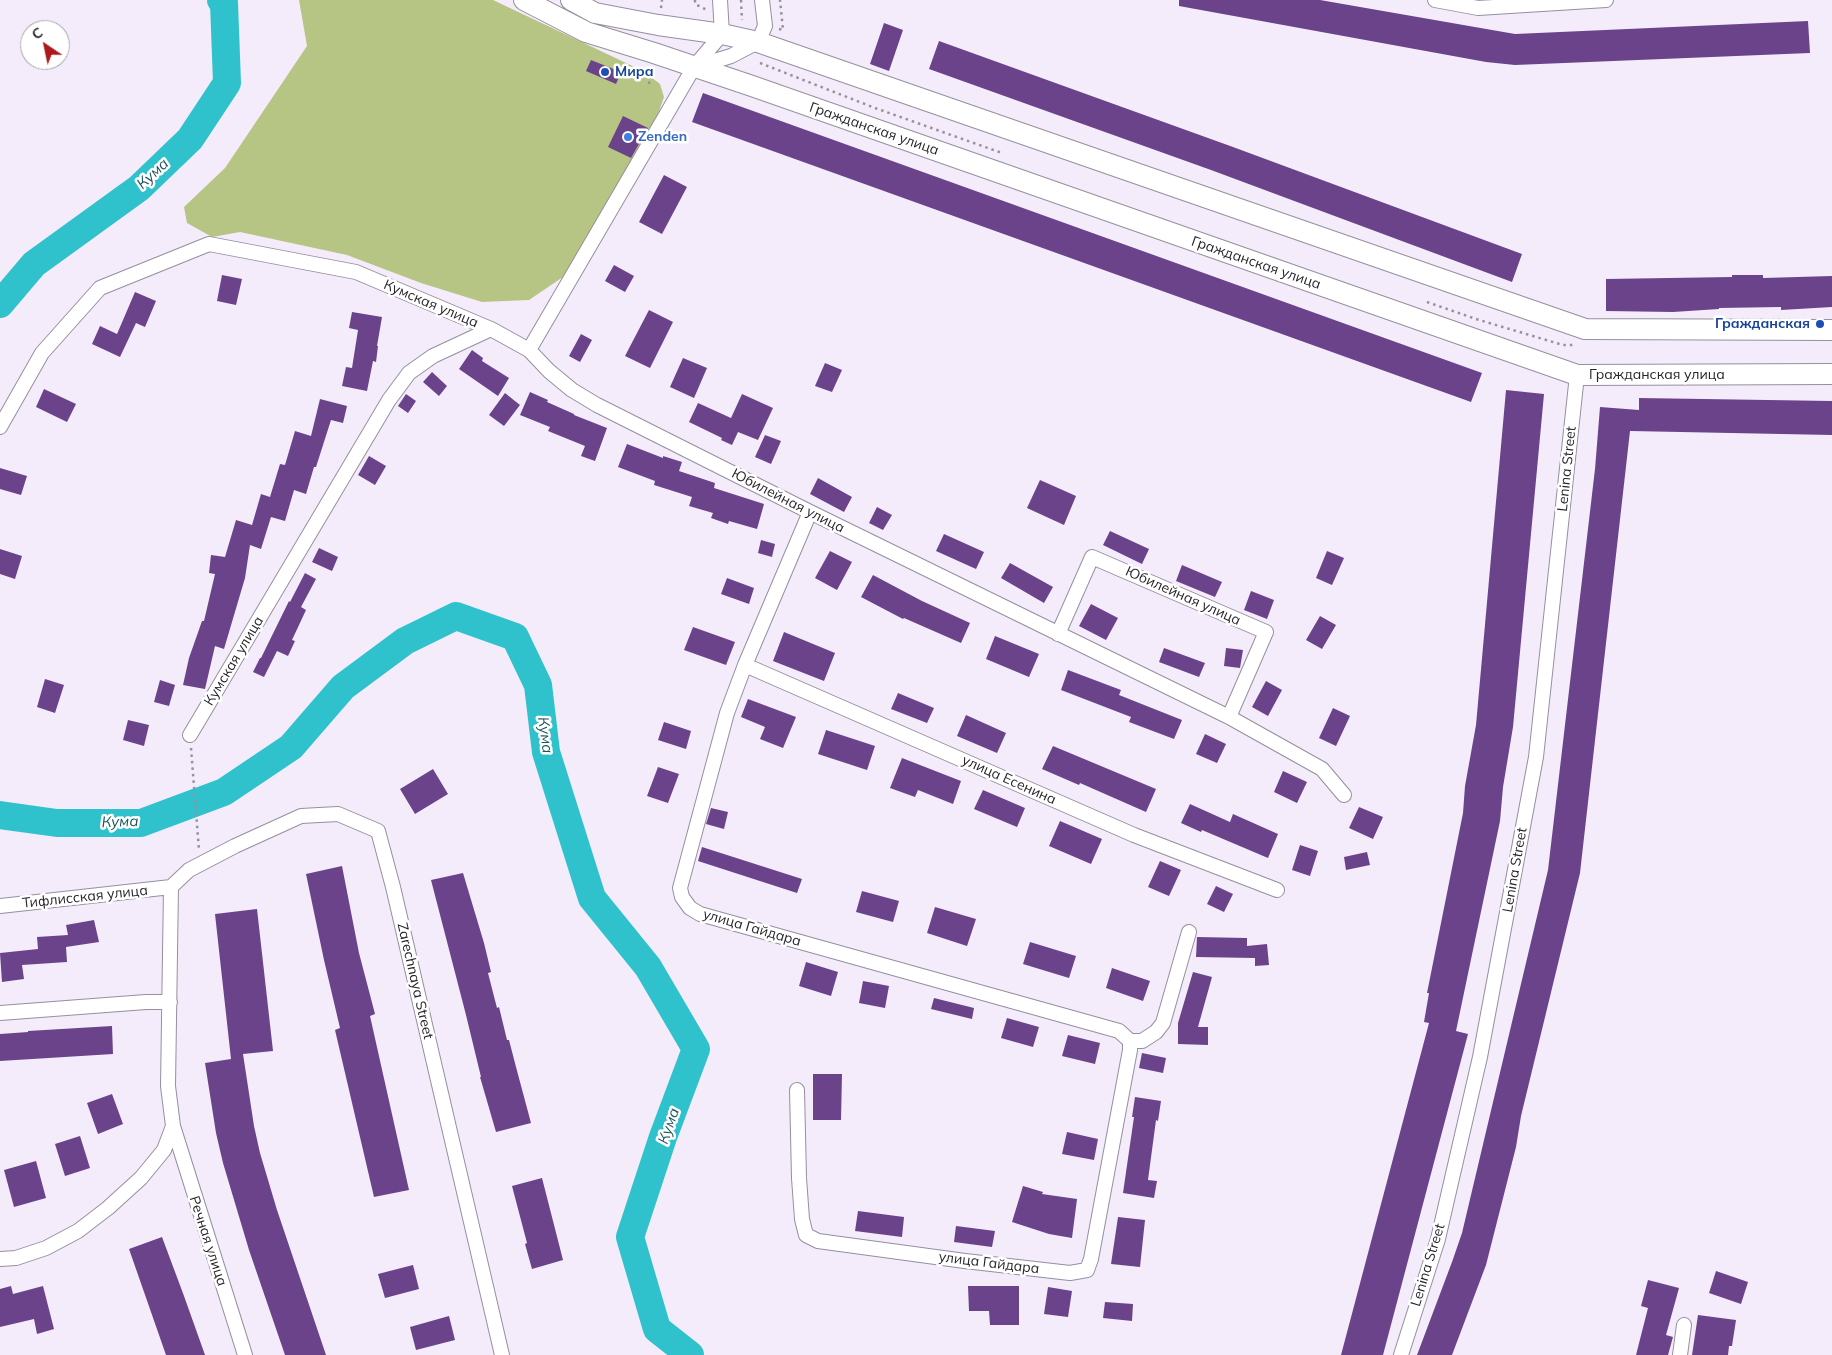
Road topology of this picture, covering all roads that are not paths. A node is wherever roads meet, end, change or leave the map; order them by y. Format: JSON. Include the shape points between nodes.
{"nodes":[{"id":1,"x":524,"y":0,"type":"edge"},
{"id":2,"x":571,"y":0,"type":"edge"},
{"id":3,"x":720,"y":0,"type":"edge"},
{"id":4,"x":762,"y":0,"type":"edge"},
{"id":5,"x":1436,"y":0,"type":"edge"},
{"id":6,"x":1606,"y":0,"type":"edge"},
{"id":7,"x":722,"y":34,"type":"junction"},
{"id":8,"x":758,"y":42,"type":"junction"},
{"id":9,"x":694,"y":67,"type":"junction"},
{"id":10,"x":491,"y":330,"type":"junction"},
{"id":11,"x":1832,"y":330,"type":"edge"},
{"id":12,"x":529,"y":350,"type":"junction"},
{"id":13,"x":1832,"y":374,"type":"edge"},
{"id":14,"x":1577,"y":375,"type":"junction"},
{"id":15,"x":0,"y":427,"type":"edge"},
{"id":16,"x":810,"y":512,"type":"junction"},
{"id":17,"x":1058,"y":634,"type":"junction"},
{"id":18,"x":745,"y":665,"type":"junction"},
{"id":19,"x":1229,"y":717,"type":"junction"},
{"id":20,"x":190,"y":735,"type":"road end"},
{"id":21,"x":1344,"y":795,"type":"dead end"},
{"id":22,"x":170,"y":887,"type":"junction"},
{"id":23,"x":1276,"y":890,"type":"dead end"},
{"id":24,"x":0,"y":906,"type":"edge"},
{"id":25,"x":1189,"y":932,"type":"dead end"},
{"id":26,"x":170,"y":1002,"type":"junction"},
{"id":27,"x":0,"y":1013,"type":"edge"},
{"id":28,"x":1130,"y":1041,"type":"junction"},
{"id":29,"x":797,"y":1090,"type":"dead end"},
{"id":30,"x":173,"y":1126,"type":"junction"},
{"id":31,"x":0,"y":1260,"type":"edge"},
{"id":32,"x":1684,"y":1324,"type":"dead end"},
{"id":33,"x":245,"y":1355,"type":"edge"},
{"id":34,"x":502,"y":1355,"type":"edge"},
{"id":35,"x":1401,"y":1355,"type":"edge"},
{"id":36,"x":1680,"y":1355,"type":"edge"}],
"edges":[{"from":1,"to":9,"type":"street","name":"Гражданская улица","via":[[586,32]]},
{"from":2,"to":7,"type":"street","via":[[595,12]]},
{"from":3,"to":7,"type":"street"},
{"from":4,"to":8,"type":"street","via":[[765,26]]},
{"from":5,"to":6,"type":"street","via":[[1478,8]]},
{"from":7,"to":8,"type":"street"},
{"from":7,"to":9,"type":"street"},
{"from":8,"to":9,"type":"street","via":[[731,56]]},
{"from":8,"to":11,"type":"street","via":[[1586,329]]},
{"from":9,"to":12,"type":"street"},
{"from":9,"to":14,"type":"street","name":"Гражданская улица"},
{"from":10,"to":12,"type":"street","name":"Юбилейная улица"},
{"from":10,"to":15,"type":"street","name":"Кумская улица","via":[[356,272],[209,244],[100,288],[42,353]]},
{"from":10,"to":20,"type":"street","name":"Кумская улица","via":[[433,356],[409,373],[389,400]]},
{"from":12,"to":16,"type":"street","name":"Юбилейная улица","via":[[572,390],[597,405]]},
{"from":13,"to":14,"type":"street","name":"Гражданская улица"},
{"from":14,"to":35,"type":"street","name":"Lenina Street","via":[[1536,757],[1480,1057],[1438,1239]]},
{"from":16,"to":17,"type":"street","name":"Юбилейная улица"},
{"from":16,"to":18,"type":"street","name":"улица Гайдара"},
{"from":17,"to":19,"type":"street","name":"Юбилейная улица"},
{"from":17,"to":19,"type":"street","name":"Юбилейная улица","via":[[1092,557],[1266,632]]},
{"from":18,"to":23,"type":"street","name":"улица Есенина","via":[[1134,835]]},
{"from":18,"to":28,"type":"street","name":"улица Гайдара","via":[[727,713],[680,888],[690,908],[708,916],[1120,1031]]},
{"from":19,"to":21,"type":"street","name":"Юбилейная улица","via":[[1322,769]]},
{"from":22,"to":24,"type":"street","name":"Тифлисская улица"},
{"from":22,"to":26,"type":"street","name":"Речная улица"},
{"from":22,"to":34,"type":"street","name":"Zarechnaya Street","via":[[188,870],[301,816],[338,814],[378,831]]},
{"from":25,"to":28,"type":"street","via":[[1163,1023],[1142,1041]]},
{"from":26,"to":27,"type":"street"},
{"from":26,"to":30,"type":"street","name":"Речная улица","via":[[168,1086]]},
{"from":28,"to":29,"type":"street","name":"улица Гайдара","via":[[1091,1259],[1087,1270],[1070,1273],[818,1241],[806,1235],[799,1178]]},
{"from":30,"to":31,"type":"street","name":"Речная улица","via":[[164,1150],[142,1178],[108,1208],[78,1231],[46,1248]]},
{"from":30,"to":33,"type":"street","name":"Речная улица"},
{"from":32,"to":36,"type":"street"}]}
